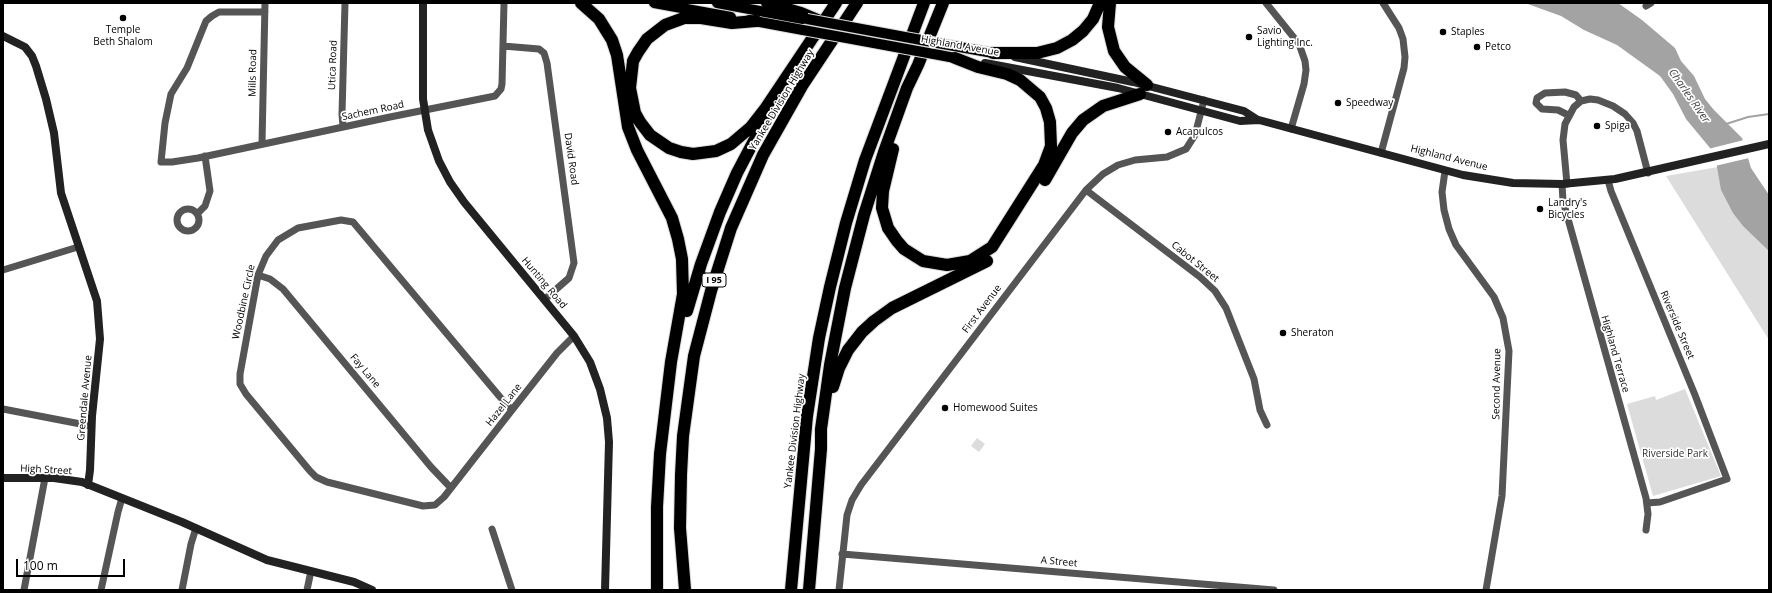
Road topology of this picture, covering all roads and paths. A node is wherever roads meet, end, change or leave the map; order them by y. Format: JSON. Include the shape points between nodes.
{"nodes":[{"id":1,"x":265,"y":3,"type":"edge"},
{"id":2,"x":345,"y":3,"type":"edge"},
{"id":3,"x":423,"y":3,"type":"edge"},
{"id":4,"x":504,"y":3,"type":"edge"},
{"id":5,"x":580,"y":3,"type":"edge"},
{"id":6,"x":654,"y":3,"type":"edge"},
{"id":7,"x":717,"y":3,"type":"edge"},
{"id":8,"x":767,"y":3,"type":"edge"},
{"id":9,"x":836,"y":3,"type":"edge"},
{"id":10,"x":857,"y":3,"type":"edge"},
{"id":11,"x":924,"y":3,"type":"edge"},
{"id":12,"x":943,"y":3,"type":"edge"},
{"id":13,"x":1100,"y":3,"type":"edge"},
{"id":14,"x":1110,"y":3,"type":"edge"},
{"id":15,"x":1266,"y":3,"type":"edge"},
{"id":16,"x":1383,"y":3,"type":"edge"},
{"id":17,"x":265,"y":12,"type":"junction"},
{"id":18,"x":808,"y":18,"type":"junction"},
{"id":19,"x":756,"y":22,"type":"junction"},
{"id":20,"x":822,"y":22,"type":"joint"},
{"id":21,"x":3,"y":36,"type":"edge"},
{"id":22,"x":503,"y":46,"type":"junction"},
{"id":23,"x":804,"y":52,"type":"junction"},
{"id":24,"x":993,"y":53,"type":"junction"},
{"id":25,"x":955,"y":58,"type":"junction"},
{"id":26,"x":918,"y":65,"type":"junction"},
{"id":27,"x":1144,"y":89,"type":"junction"},
{"id":28,"x":1204,"y":100,"type":"junction"},
{"id":29,"x":1582,"y":101,"type":"junction"},
{"id":30,"x":1202,"y":110,"type":"junction"},
{"id":31,"x":424,"y":111,"type":"junction"},
{"id":32,"x":1568,"y":115,"type":"junction"},
{"id":33,"x":1259,"y":120,"type":"junction"},
{"id":34,"x":343,"y":127,"type":"junction"},
{"id":35,"x":1291,"y":129,"type":"junction"},
{"id":36,"x":262,"y":143,"type":"junction"},
{"id":37,"x":1769,"y":144,"type":"edge"},
{"id":38,"x":1381,"y":153,"type":"junction"},
{"id":39,"x":204,"y":156,"type":"junction"},
{"id":40,"x":1445,"y":171,"type":"junction"},
{"id":41,"x":1648,"y":173,"type":"junction"},
{"id":42,"x":1608,"y":180,"type":"junction"},
{"id":43,"x":1564,"y":184,"type":"junction"},
{"id":44,"x":1086,"y":190,"type":"junction"},
{"id":45,"x":197,"y":214,"type":"dead end"},
{"id":46,"x":78,"y":247,"type":"junction"},
{"id":47,"x":3,"y":270,"type":"edge"},
{"id":48,"x":258,"y":275,"type":"junction"},
{"id":49,"x":545,"y":299,"type":"junction"},
{"id":50,"x":574,"y":336,"type":"junction"},
{"id":51,"x":668,"y":388,"type":"junction"},
{"id":52,"x":3,"y":409,"type":"edge"},
{"id":53,"x":512,"y":410,"type":"junction"},
{"id":54,"x":1267,"y":425,"type":"dead end"},
{"id":55,"x":91,"y":426,"type":"junction"},
{"id":56,"x":821,"y":449,"type":"junction"},
{"id":57,"x":3,"y":478,"type":"edge"},
{"id":58,"x":45,"y":478,"type":"junction"},
{"id":59,"x":88,"y":485,"type":"junction"},
{"id":60,"x":451,"y":488,"type":"junction"},
{"id":61,"x":122,"y":498,"type":"junction"},
{"id":62,"x":1647,"y":503,"type":"junction"},
{"id":63,"x":196,"y":528,"type":"junction"},
{"id":64,"x":492,"y":529,"type":"dead end"},
{"id":65,"x":1646,"y":530,"type":"dead end"},
{"id":66,"x":842,"y":554,"type":"junction"},
{"id":67,"x":658,"y":559,"type":"junction"},
{"id":68,"x":311,"y":571,"type":"junction"},
{"id":69,"x":24,"y":590,"type":"edge"},
{"id":70,"x":102,"y":590,"type":"edge"},
{"id":71,"x":182,"y":590,"type":"edge"},
{"id":72,"x":307,"y":590,"type":"edge"},
{"id":73,"x":372,"y":590,"type":"edge"},
{"id":74,"x":512,"y":590,"type":"edge"},
{"id":75,"x":605,"y":590,"type":"edge"},
{"id":76,"x":657,"y":590,"type":"edge"},
{"id":77,"x":662,"y":590,"type":"edge"},
{"id":78,"x":685,"y":590,"type":"edge"},
{"id":79,"x":791,"y":590,"type":"edge"},
{"id":80,"x":809,"y":590,"type":"edge"},
{"id":81,"x":839,"y":590,"type":"edge"},
{"id":82,"x":1274,"y":590,"type":"edge"},
{"id":83,"x":1486,"y":590,"type":"edge"}],
"edges":[{"from":1,"to":17,"type":"street","name":"Mills Road"},
{"from":2,"to":34,"type":"street","name":"Utica Road"},
{"from":3,"to":31,"type":"main road","name":"Hunting Road"},
{"from":4,"to":22,"type":"street","name":"Sachem Road"},
{"from":5,"to":51,"type":"highway","via":[[599,18],[612,40],[630,132],[669,211],[678,239],[683,266],[683,294]]},
{"from":6,"to":19,"type":"main road","name":"Highland Avenue"},
{"from":7,"to":18,"type":"main road"},
{"from":8,"to":18,"type":"highway"},
{"from":9,"to":23,"type":"highway"},
{"from":10,"to":78,"type":"highway","name":"Yankee Division Highway","number":"I 95","via":[[799,92],[763,155],[731,228],[710,291],[694,356],[683,436],[680,522]]},
{"from":11,"to":79,"type":"highway","name":"Yankee Division Highway","via":[[865,160],[831,280],[807,416]]},
{"from":12,"to":26,"type":"highway"},
{"from":13,"to":24,"type":"highway","via":[[1093,19],[1083,31],[1057,48],[1037,53]]},
{"from":14,"to":27,"type":"highway","via":[[1108,31],[1114,51]]},
{"from":15,"to":35,"type":"street","via":[[1299,44],[1305,61],[1304,84]]},
{"from":16,"to":38,"type":"street","via":[[1399,28],[1405,57]]},
{"from":17,"to":36,"type":"street","name":"Mills Road"},
{"from":17,"to":39,"type":"street","name":"Sachem Road","via":[[224,12],[215,14],[206,21],[187,68],[171,94],[161,162]]},
{"from":18,"to":20,"type":"highway","bridge":true},
{"from":19,"to":23,"type":"highway","via":[[732,23],[684,18],[665,25],[647,39],[633,61],[630,88],[637,117],[650,135],[669,148],[687,153],[704,154],[727,147],[756,122]]},
{"from":19,"to":25,"type":"main road","name":"Highland Avenue","bridge":true},
{"from":20,"to":24,"type":"main road","name":"Highland Avenue","bridge":true},
{"from":21,"to":46,"type":"main road","name":"Greendale Avenue","via":[[25,47],[36,66],[54,132],[61,194]]},
{"from":22,"to":31,"type":"street","name":"Sachem Road","via":[[502,84],[495,96]]},
{"from":22,"to":49,"type":"street","name":"David Road","via":[[539,49],[544,53],[547,64],[574,263],[569,278]]},
{"from":23,"to":51,"type":"highway","via":[[750,148],[715,225],[693,289]]},
{"from":24,"to":27,"type":"main road","name":"Highland Avenue","via":[[1074,68]]},
{"from":25,"to":26,"type":"highway","via":[[1007,74],[1030,87],[1046,108],[1052,136],[1044,165],[999,238],[986,252],[963,263],[936,264],[913,256],[893,237],[883,213],[882,198],[890,161]]},
{"from":25,"to":27,"type":"main road","name":"Highland Avenue","via":[[1076,80]]},
{"from":26,"to":56,"type":"highway","via":[[888,141],[858,238],[833,350]]},
{"from":27,"to":28,"type":"main road","name":"Highland Avenue"},
{"from":27,"to":30,"type":"main road","name":"Highland Avenue"},
{"from":27,"to":56,"type":"highway","via":[[1103,106],[1078,125],[1009,238],[993,257],[976,268],[887,311],[862,332],[848,350],[836,376]]},
{"from":28,"to":30,"type":"street","name":"First Avenue"},
{"from":28,"to":33,"type":"main road","name":"Highland Avenue","via":[[1244,111]]},
{"from":29,"to":32,"type":"street"},
{"from":29,"to":32,"type":"street","via":[[1573,93],[1565,92],[1545,93],[1537,98],[1536,103],[1542,109],[1558,110]]},
{"from":29,"to":41,"type":"street","via":[[1590,98],[1598,100],[1613,106],[1630,120],[1637,131]]},
{"from":30,"to":33,"type":"main road","name":"Highland Avenue","via":[[1240,121]]},
{"from":30,"to":44,"type":"street","name":"First Avenue","via":[[1195,135],[1186,149],[1167,157],[1135,160],[1118,165],[1103,174]]},
{"from":31,"to":34,"type":"street","name":"Sachem Road"},
{"from":31,"to":49,"type":"main road","name":"Hunting Road","via":[[436,154],[450,182]]},
{"from":32,"to":43,"type":"street","name":"Highland Terrace","via":[[1563,134]]},
{"from":33,"to":35,"type":"main road","name":"Highland Avenue"},
{"from":34,"to":36,"type":"street","name":"Sachem Road"},
{"from":35,"to":38,"type":"main road","name":"Highland Avenue"},
{"from":36,"to":39,"type":"street","name":"Sachem Road"},
{"from":37,"to":41,"type":"main road","name":"Highland Avenue"},
{"from":38,"to":40,"type":"main road","name":"Highland Avenue"},
{"from":39,"to":45,"type":"street","via":[[210,191],[205,206]]},
{"from":40,"to":43,"type":"main road","name":"Highland Avenue","via":[[1500,181]]},
{"from":40,"to":83,"type":"street","name":"Second Avenue","via":[[1442,192],[1449,229],[1456,245],[1494,297],[1504,322],[1509,351],[1502,496]]},
{"from":41,"to":42,"type":"main road","name":"Highland Avenue"},
{"from":42,"to":43,"type":"main road","name":"Highland Avenue"},
{"from":42,"to":62,"type":"street","name":"Riverside Street","via":[[1727,479],[1660,502]]},
{"from":43,"to":62,"type":"street","name":"Highland Terrace","via":[[1563,201]]},
{"from":44,"to":54,"type":"street","name":"Cabot Street","via":[[1200,277],[1215,292],[1226,308],[1254,379],[1260,410]]},
{"from":44,"to":66,"type":"street","name":"First Avenue","via":[[858,490],[847,515]]},
{"from":46,"to":47,"type":"street"},
{"from":46,"to":55,"type":"main road","name":"Greendale Avenue","via":[[97,301],[100,339]]},
{"from":48,"to":53,"type":"street","name":"Woodbine Circle","via":[[268,252],[287,233],[308,225],[350,221],[357,226]]},
{"from":48,"to":60,"type":"street","name":"Fay Lane","via":[[270,278],[283,288]]},
{"from":48,"to":60,"type":"street","name":"Woodbine Circle","via":[[240,384],[243,391],[310,471],[327,482],[423,506],[435,505]]},
{"from":49,"to":50,"type":"main road","name":"Hunting Road"},
{"from":50,"to":53,"type":"street","name":"Hazel Lane","via":[[557,353]]},
{"from":50,"to":75,"type":"main road","name":"Hunting Road","via":[[590,362],[598,382],[608,430],[610,462]]},
{"from":51,"to":67,"type":"highway","via":[[659,467]]},
{"from":52,"to":55,"type":"street"},
{"from":53,"to":60,"type":"street","name":"Hazel Lane"},
{"from":55,"to":59,"type":"main road","name":"Greendale Avenue"},
{"from":56,"to":80,"type":"highway"},
{"from":57,"to":58,"type":"main road","name":"High Street"},
{"from":58,"to":59,"type":"main road","name":"High Street"},
{"from":58,"to":69,"type":"street"},
{"from":59,"to":61,"type":"main road"},
{"from":61,"to":63,"type":"main road"},
{"from":61,"to":70,"type":"street"},
{"from":62,"to":65,"type":"street","name":"Highland Terrace"},
{"from":63,"to":68,"type":"main road","via":[[267,560]]},
{"from":63,"to":71,"type":"street"},
{"from":64,"to":74,"type":"street"},
{"from":66,"to":81,"type":"street","name":"First Avenue"},
{"from":66,"to":82,"type":"street","name":"A Street"},
{"from":67,"to":76,"type":"highway"},
{"from":67,"to":77,"type":"highway"},
{"from":68,"to":72,"type":"street"},
{"from":68,"to":73,"type":"main road","via":[[354,582]]}]}
